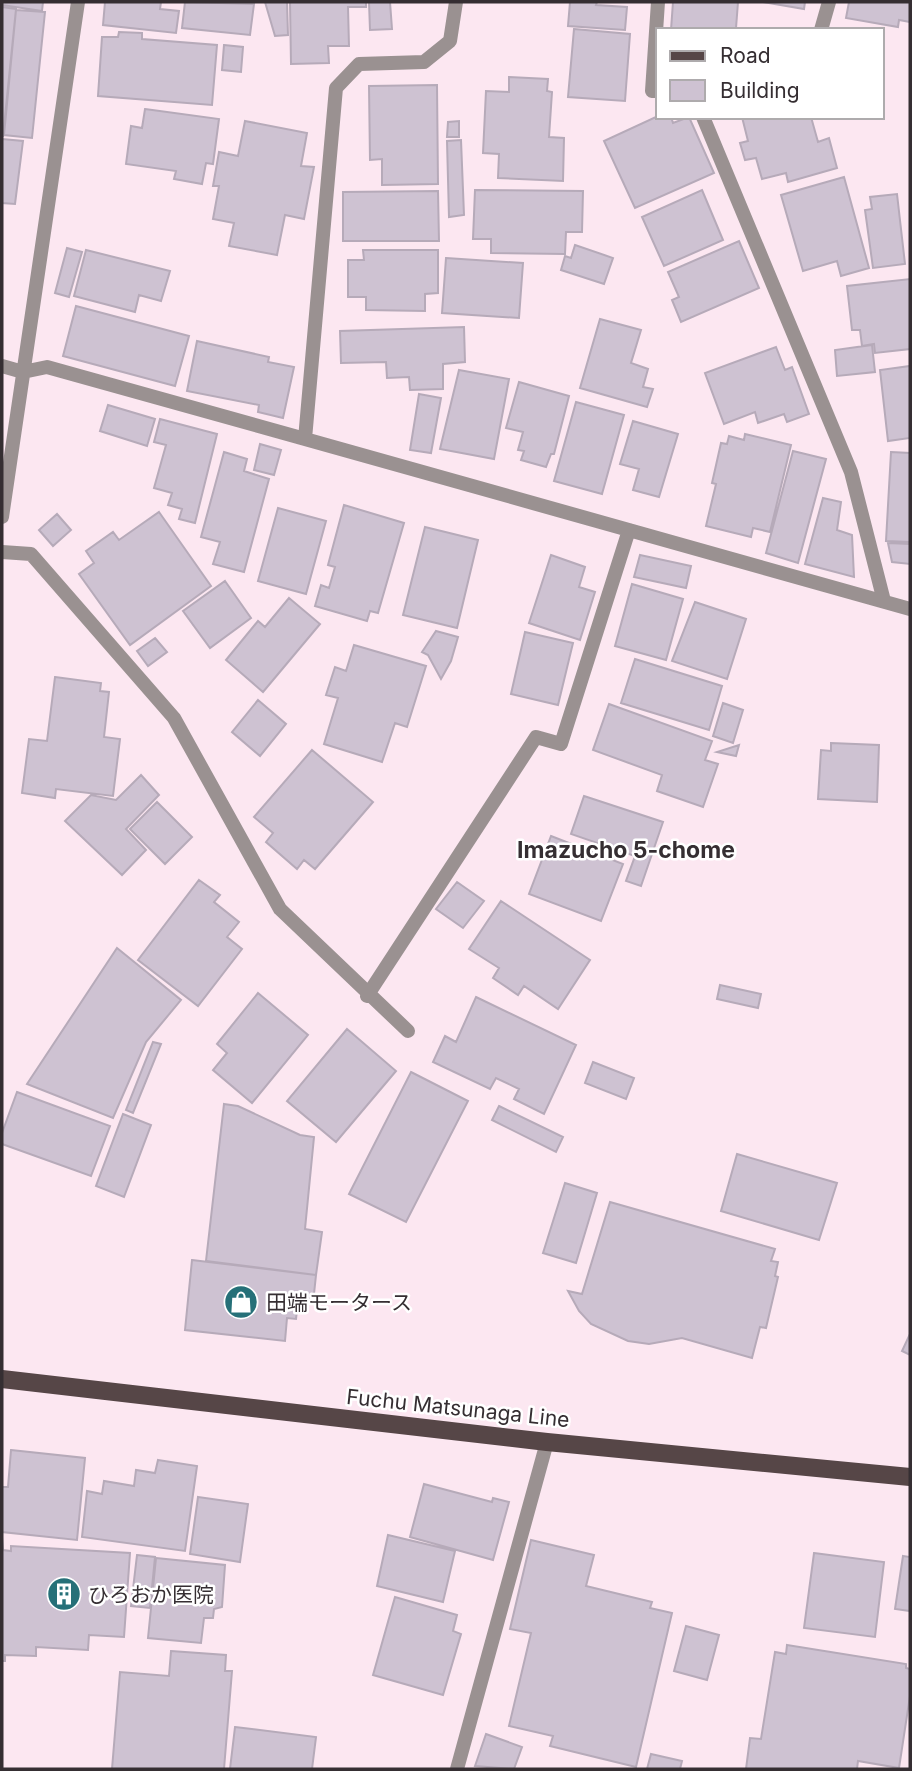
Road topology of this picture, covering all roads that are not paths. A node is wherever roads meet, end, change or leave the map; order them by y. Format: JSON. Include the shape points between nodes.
{"nodes":[{"id":1,"x":78,"y":2,"type":"edge"},
{"id":2,"x":456,"y":2,"type":"edge"},
{"id":3,"x":658,"y":2,"type":"edge"},
{"id":4,"x":829,"y":2,"type":"edge"},
{"id":5,"x":656,"y":28,"type":"edge"},
{"id":6,"x":822,"y":28,"type":"edge"},
{"id":7,"x":656,"y":32,"type":"edge"},
{"id":8,"x":656,"y":91,"type":"edge"},
{"id":9,"x":704,"y":119,"type":"edge"},
{"id":10,"x":2,"y":366,"type":"edge"},
{"id":11,"x":23,"y":372,"type":"junction"},
{"id":12,"x":305,"y":439,"type":"junction"},
{"id":13,"x":2,"y":517,"type":"edge"},
{"id":14,"x":629,"y":530,"type":"junction"},
{"id":15,"x":2,"y":552,"type":"edge"},
{"id":16,"x":884,"y":601,"type":"junction"},
{"id":17,"x":910,"y":609,"type":"edge"},
{"id":18,"x":367,"y":996,"type":"junction"},
{"id":19,"x":408,"y":1031,"type":"dead end"},
{"id":20,"x":2,"y":1379,"type":"edge"},
{"id":21,"x":547,"y":1442,"type":"junction"},
{"id":22,"x":910,"y":1477,"type":"edge"},
{"id":23,"x":457,"y":1769,"type":"edge"}],
"edges":[{"from":1,"to":11,"type":"street"},
{"from":2,"to":12,"type":"street","via":[[450,41],[424,62],[359,64],[336,88]]},
{"from":3,"to":5,"type":"street"},
{"from":4,"to":6,"type":"street"},
{"from":7,"to":8,"type":"street","via":[[652,91]]},
{"from":9,"to":16,"type":"street","via":[[851,472]]},
{"from":10,"to":11,"type":"street"},
{"from":11,"to":12,"type":"street","via":[[47,367]]},
{"from":11,"to":13,"type":"street"},
{"from":12,"to":14,"type":"street"},
{"from":14,"to":16,"type":"street"},
{"from":14,"to":18,"type":"street","via":[[562,744],[536,737]]},
{"from":15,"to":18,"type":"street","via":[[31,554],[174,718],[279,909]]},
{"from":16,"to":17,"type":"street"},
{"from":18,"to":19,"type":"street"},
{"from":20,"to":21,"type":"main road","name":"Fuchu Matsunaga Line"},
{"from":21,"to":22,"type":"main road","name":"Fuchu Matsunaga Line"},
{"from":21,"to":23,"type":"street"}]}
